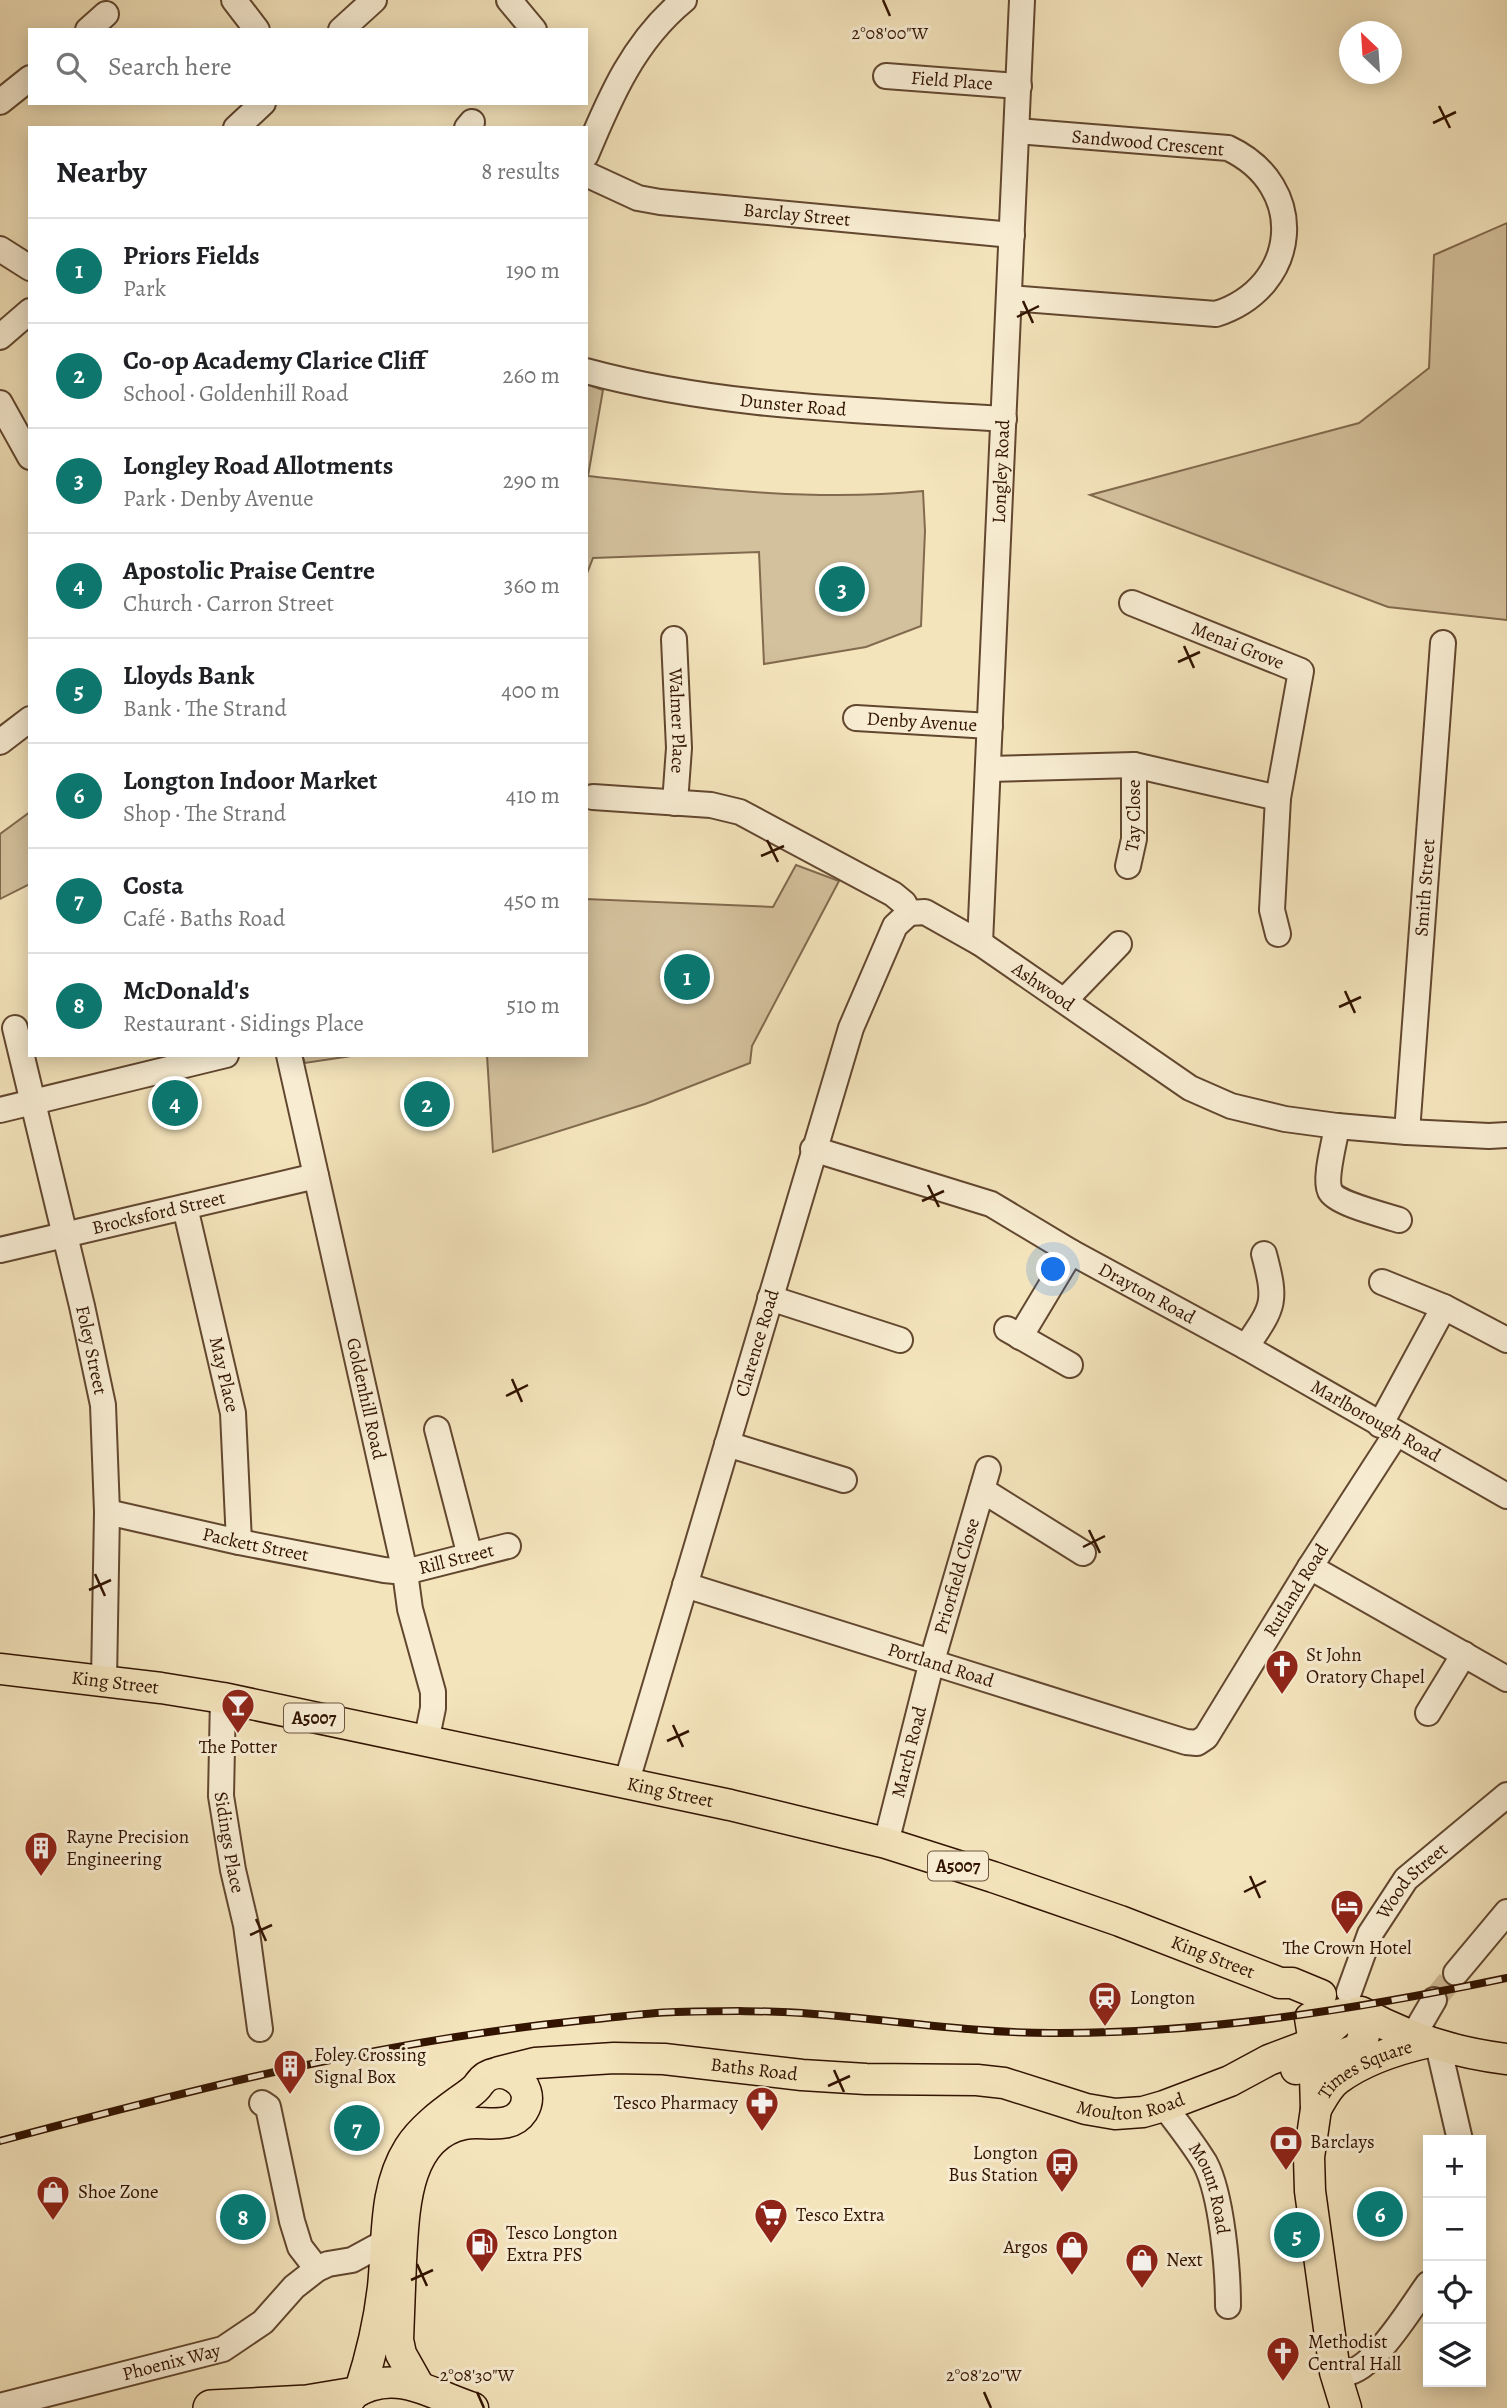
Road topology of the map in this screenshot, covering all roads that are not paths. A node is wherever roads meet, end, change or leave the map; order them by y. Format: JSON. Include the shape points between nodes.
{"nodes":[{"id":1,"x":234,"y":0,"type":"edge"},
{"id":2,"x":374,"y":0,"type":"edge"},
{"id":3,"x":509,"y":0,"type":"edge"},
{"id":4,"x":684,"y":0,"type":"edge"},
{"id":5,"x":1023,"y":0,"type":"edge"},
{"id":6,"x":255,"y":28,"type":"edge"},
{"id":7,"x":343,"y":28,"type":"edge"},
{"id":8,"x":532,"y":28,"type":"edge"},
{"id":9,"x":886,"y":76,"type":"dead end"},
{"id":10,"x":28,"y":80,"type":"edge"},
{"id":11,"x":1018,"y":86,"type":"junction"},
{"id":12,"x":0,"y":103,"type":"edge"},
{"id":13,"x":261,"y":105,"type":"edge"},
{"id":14,"x":238,"y":126,"type":"edge"},
{"id":15,"x":1017,"y":131,"type":"junction"},
{"id":16,"x":588,"y":150,"type":"edge"},
{"id":17,"x":588,"y":175,"type":"edge"},
{"id":18,"x":1012,"y":235,"type":"junction"},
{"id":19,"x":0,"y":249,"type":"edge"},
{"id":20,"x":28,"y":267,"type":"edge"},
{"id":21,"x":1009,"y":298,"type":"junction"},
{"id":22,"x":28,"y":313,"type":"edge"},
{"id":23,"x":0,"y":337,"type":"edge"},
{"id":24,"x":588,"y":371,"type":"edge"},
{"id":25,"x":0,"y":402,"type":"edge"},
{"id":26,"x":1004,"y":419,"type":"junction"},
{"id":27,"x":28,"y":453,"type":"edge"},
{"id":28,"x":1132,"y":603,"type":"dead end"},
{"id":29,"x":674,"y":639,"type":"dead end"},
{"id":30,"x":1443,"y":643,"type":"dead end"},
{"id":31,"x":856,"y":718,"type":"dead end"},
{"id":32,"x":28,"y":721,"type":"edge"},
{"id":33,"x":990,"y":726,"type":"junction"},
{"id":34,"x":0,"y":742,"type":"edge"},
{"id":35,"x":1134,"y":765,"type":"junction"},
{"id":36,"x":988,"y":769,"type":"junction"},
{"id":37,"x":593,"y":797,"type":"dead end"},
{"id":38,"x":1278,"y":798,"type":"junction"},
{"id":39,"x":675,"y":803,"type":"junction"},
{"id":40,"x":1128,"y":866,"type":"dead end"},
{"id":41,"x":909,"y":913,"type":"junction"},
{"id":42,"x":1278,"y":934,"type":"dead end"},
{"id":43,"x":980,"y":943,"type":"junction"},
{"id":44,"x":1119,"y":944,"type":"dead end"},
{"id":45,"x":1065,"y":1000,"type":"junction"},
{"id":46,"x":15,"y":1028,"type":"dead end"},
{"id":47,"x":218,"y":1057,"type":"edge"},
{"id":48,"x":289,"y":1057,"type":"edge"},
{"id":49,"x":34,"y":1102,"type":"junction"},
{"id":50,"x":0,"y":1110,"type":"edge"},
{"id":51,"x":1338,"y":1126,"type":"junction"},
{"id":52,"x":1407,"y":1132,"type":"junction"},
{"id":53,"x":1507,"y":1135,"type":"edge"},
{"id":54,"x":813,"y":1149,"type":"junction"},
{"id":55,"x":316,"y":1176,"type":"junction"},
{"id":56,"x":185,"y":1207,"type":"junction"},
{"id":57,"x":1399,"y":1220,"type":"dead end"},
{"id":58,"x":64,"y":1234,"type":"junction"},
{"id":59,"x":0,"y":1250,"type":"edge"},
{"id":60,"x":1071,"y":1252,"type":"junction"},
{"id":61,"x":1264,"y":1254,"type":"dead end"},
{"id":62,"x":1382,"y":1282,"type":"dead end"},
{"id":63,"x":770,"y":1298,"type":"junction"},
{"id":64,"x":1444,"y":1307,"type":"junction"},
{"id":65,"x":900,"y":1340,"type":"dead end"},
{"id":66,"x":1507,"y":1340,"type":"edge"},
{"id":67,"x":1246,"y":1347,"type":"junction"},
{"id":68,"x":1070,"y":1365,"type":"dead end"},
{"id":69,"x":437,"y":1429,"type":"dead end"},
{"id":70,"x":1388,"y":1429,"type":"junction"},
{"id":71,"x":727,"y":1444,"type":"junction"},
{"id":72,"x":844,"y":1480,"type":"dead end"},
{"id":73,"x":1507,"y":1496,"type":"edge"},
{"id":74,"x":107,"y":1512,"type":"junction"},
{"id":75,"x":239,"y":1542,"type":"junction"},
{"id":76,"x":508,"y":1546,"type":"dead end"},
{"id":77,"x":1083,"y":1553,"type":"dead end"},
{"id":78,"x":470,"y":1556,"type":"junction"},
{"id":79,"x":1310,"y":1567,"type":"junction"},
{"id":80,"x":405,"y":1572,"type":"junction"},
{"id":81,"x":685,"y":1585,"type":"junction"},
{"id":82,"x":1464,"y":1654,"type":"junction"},
{"id":83,"x":932,"y":1661,"type":"junction"},
{"id":84,"x":0,"y":1669,"type":"edge"},
{"id":85,"x":1507,"y":1679,"type":"edge"},
{"id":86,"x":104,"y":1681,"type":"junction"},
{"id":87,"x":223,"y":1698,"type":"junction"},
{"id":88,"x":1428,"y":1713,"type":"dead end"},
{"id":89,"x":426,"y":1742,"type":"junction"},
{"id":90,"x":1197,"y":1743,"type":"joint"},
{"id":91,"x":626,"y":1784,"type":"junction"},
{"id":92,"x":1507,"y":1795,"type":"edge"},
{"id":93,"x":886,"y":1843,"type":"junction"},
{"id":94,"x":1507,"y":1912,"type":"edge"},
{"id":95,"x":1456,"y":1973,"type":"tunnel mouth"},
{"id":96,"x":1434,"y":2000,"type":"tunnel mouth"},
{"id":97,"x":1324,"y":2013,"type":"junction"},
{"id":98,"x":260,"y":2029,"type":"dead end"},
{"id":99,"x":1427,"y":2041,"type":"junction"},
{"id":100,"x":1507,"y":2059,"type":"edge"},
{"id":101,"x":565,"y":2063,"type":"junction"},
{"id":102,"x":487,"y":2081,"type":"junction"},
{"id":103,"x":1028,"y":2089,"type":"joint"},
{"id":104,"x":526,"y":2099,"type":"junction"},
{"id":105,"x":262,"y":2103,"type":"dead end"},
{"id":106,"x":1164,"y":2106,"type":"junction"},
{"id":107,"x":1316,"y":2109,"type":"junction"},
{"id":108,"x":493,"y":2123,"type":"junction"},
{"id":109,"x":1458,"y":2135,"type":"edge"},
{"id":110,"x":387,"y":2241,"type":"junction"},
{"id":111,"x":352,"y":2260,"type":"junction"},
{"id":112,"x":317,"y":2269,"type":"junction"},
{"id":113,"x":383,"y":2285,"type":"junction"},
{"id":114,"x":1222,"y":2291,"type":"dead end"},
{"id":115,"x":1423,"y":2291,"type":"edge"},
{"id":116,"x":1335,"y":2372,"type":"junction"},
{"id":117,"x":436,"y":2397,"type":"edge"},
{"id":118,"x":349,"y":2398,"type":"edge"},
{"id":119,"x":0,"y":2406,"type":"edge"},
{"id":120,"x":211,"y":2408,"type":"edge"},
{"id":121,"x":473,"y":2408,"type":"edge"},
{"id":122,"x":1346,"y":2408,"type":"edge"}],
"edges":[{"from":1,"to":6,"type":"street"},
{"from":2,"to":7,"type":"street"},
{"from":3,"to":8,"type":"street"},
{"from":4,"to":16,"type":"street","via":[[630,60]]},
{"from":5,"to":11,"type":"street","name":"Longley Road"},
{"from":9,"to":11,"type":"street","name":"Field Place"},
{"from":10,"to":12,"type":"street"},
{"from":11,"to":15,"type":"street","name":"Longley Road"},
{"from":13,"to":14,"type":"street"},
{"from":15,"to":18,"type":"street","name":"Longley Road"},
{"from":15,"to":21,"type":"street","name":"Sandwood Crescent","via":[[1228,148],[1254,163],[1273,185],[1285,228],[1280,257],[1266,283],[1244,303],[1216,314]]},
{"from":17,"to":18,"type":"street","name":"Barclay Street","via":[[638,198],[660,202]]},
{"from":18,"to":21,"type":"street","name":"Longley Road"},
{"from":19,"to":20,"type":"street"},
{"from":21,"to":26,"type":"street","name":"Longley Road"},
{"from":22,"to":23,"type":"street"},
{"from":24,"to":26,"type":"street","name":"Dunster Road","via":[[651,387],[747,401]]},
{"from":25,"to":27,"type":"street"},
{"from":26,"to":33,"type":"street","name":"Longley Road"},
{"from":28,"to":38,"type":"street","name":"Menai Grove","via":[[1301,671]]},
{"from":29,"to":39,"type":"street","name":"Walmer Place"},
{"from":30,"to":52,"type":"street","name":"Smith Street"},
{"from":31,"to":33,"type":"street","name":"Denby Avenue"},
{"from":32,"to":34,"type":"street"},
{"from":33,"to":36,"type":"street","name":"Longley Road"},
{"from":35,"to":36,"type":"street"},
{"from":35,"to":38,"type":"street"},
{"from":35,"to":40,"type":"street","name":"Tay Close","via":[[1134,839]]},
{"from":36,"to":43,"type":"street","name":"Longley Road"},
{"from":37,"to":39,"type":"street","name":"Ashwood"},
{"from":38,"to":42,"type":"street","name":"Menai Grove","via":[[1272,910]]},
{"from":39,"to":41,"type":"street","name":"Ashwood","via":[[740,812],[893,894]]},
{"from":41,"to":43,"type":"street","name":"Ashwood","via":[[925,912]]},
{"from":41,"to":54,"type":"street","name":"Clarence Road","via":[[895,926],[850,1028]]},
{"from":43,"to":45,"type":"street","name":"Ashwood"},
{"from":44,"to":45,"type":"street"},
{"from":45,"to":51,"type":"street","name":"Ashwood","via":[[1190,1088],[1231,1106]]},
{"from":46,"to":49,"type":"street","name":"Foley Street"},
{"from":47,"to":49,"type":"street"},
{"from":48,"to":55,"type":"street","name":"Goldenhill Road"},
{"from":49,"to":50,"type":"street"},
{"from":49,"to":58,"type":"street","name":"Foley Street"},
{"from":51,"to":52,"type":"street","name":"Ashwood"},
{"from":51,"to":57,"type":"street","via":[[1330,1192],[1339,1200]]},
{"from":52,"to":53,"type":"street","name":"Ashwood"},
{"from":54,"to":60,"type":"street","name":"Drayton Road","via":[[991,1204]]},
{"from":54,"to":63,"type":"street","name":"Clarence Road"},
{"from":55,"to":56,"type":"street","name":"Brocksford Street"},
{"from":55,"to":80,"type":"street","name":"Goldenhill Road"},
{"from":56,"to":58,"type":"street","name":"Brocksford Street"},
{"from":56,"to":75,"type":"street","name":"May Place","via":[[233,1413]]},
{"from":58,"to":59,"type":"street","name":"Brocksford Street"},
{"from":58,"to":74,"type":"street","name":"Foley Street","via":[[103,1405]]},
{"from":60,"to":67,"type":"street","name":"Drayton Road"},
{"from":60,"to":68,"type":"street","via":[[1013,1333]]},
{"from":61,"to":67,"type":"street","via":[[1273,1285],[1270,1312]]},
{"from":62,"to":64,"type":"street"},
{"from":63,"to":65,"type":"street"},
{"from":63,"to":71,"type":"street","name":"Clarence Road"},
{"from":64,"to":66,"type":"street"},
{"from":64,"to":70,"type":"street","name":"Rutland Road"},
{"from":67,"to":70,"type":"street","name":"Marlborough Road"},
{"from":69,"to":78,"type":"street"},
{"from":70,"to":73,"type":"street","name":"Marlborough Road"},
{"from":70,"to":79,"type":"street","name":"Rutland Road"},
{"from":71,"to":72,"type":"street"},
{"from":71,"to":81,"type":"street","name":"Clarence Road"},
{"from":74,"to":75,"type":"street","name":"Packett Street"},
{"from":74,"to":86,"type":"street","name":"Foley Street"},
{"from":75,"to":80,"type":"street","name":"Packett Street"},
{"from":76,"to":78,"type":"street","name":"Rill Street"},
{"from":77,"to":83,"type":"street","name":"Priorfield Close","via":[[985,1480]]},
{"from":78,"to":80,"type":"street","name":"Rill Street"},
{"from":79,"to":82,"type":"street"},
{"from":79,"to":90,"type":"street","name":"Rutland Road","via":[[1206,1737]]},
{"from":80,"to":89,"type":"street","name":"Goldenhill Road","via":[[410,1609],[433,1692]]},
{"from":81,"to":83,"type":"street","name":"Portland Road"},
{"from":81,"to":91,"type":"street","name":"Clarence Road"},
{"from":82,"to":85,"type":"street"},
{"from":82,"to":88,"type":"street"},
{"from":83,"to":90,"type":"street","name":"Portland Road"},
{"from":83,"to":93,"type":"street","name":"March Road"},
{"from":84,"to":86,"type":"main road","name":"King Street","number":"A5007"},
{"from":86,"to":87,"type":"main road","name":"King Street","number":"A5007"},
{"from":87,"to":89,"type":"main road","name":"King Street","number":"A5007"},
{"from":87,"to":98,"type":"street","name":"Sidings Place","via":[[221,1796]]},
{"from":89,"to":91,"type":"main road","name":"King Street","number":"A5007"},
{"from":91,"to":93,"type":"main road","name":"King Street","number":"A5007"},
{"from":92,"to":97,"type":"street","name":"Wood Street","via":[[1406,1879]]},
{"from":93,"to":97,"type":"main road","name":"King Street","number":"A5007","via":[[1107,1917]]},
{"from":94,"to":95,"type":"street"},
{"from":96,"to":99,"type":"street"},
{"from":97,"to":99,"type":"main road","name":"Times Square","number":"A5007","via":[[1383,2024]]},
{"from":97,"to":106,"type":"main road","name":"Moulton Road","via":[[1269,2060],[1230,2081]]},
{"from":97,"to":107,"type":"main road","name":"Times Square"},
{"from":99,"to":100,"type":"main road","number":"A5007"},
{"from":99,"to":107,"type":"main road","name":"Times Square","via":[[1400,2048],[1338,2079]]},
{"from":99,"to":109,"type":"street"},
{"from":101,"to":102,"type":"main road","name":"Baths Road","via":[[535,2063]]},
{"from":101,"to":103,"type":"main road","name":"Baths Road","via":[[664,2059],[802,2075],[977,2080]]},
{"from":101,"to":104,"type":"main road"},
{"from":102,"to":104,"type":"main road","via":[[507,2073],[518,2079]]},
{"from":102,"to":108,"type":"main road","via":[[475,2102],[483,2117]]},
{"from":102,"to":110,"type":"main road","name":"Baths Road","via":[[437,2118],[410,2147],[390,2199]]},
{"from":103,"to":106,"type":"main road","name":"Moulton Road","via":[[1115,2114]]},
{"from":104,"to":108,"type":"main road","via":[[515,2119]]},
{"from":105,"to":112,"type":"street","via":[[268,2107],[300,2247]]},
{"from":106,"to":114,"type":"street","name":"Mount Road","via":[[1206,2165],[1219,2217]]},
{"from":107,"to":116,"type":"main road","via":[[1310,2191]]},
{"from":108,"to":117,"type":"main road","via":[[468,2123],[445,2131],[424,2150],[409,2183],[398,2340],[401,2354]]},
{"from":110,"to":111,"type":"street"},
{"from":110,"to":113,"type":"main road","name":"Baths Road"},
{"from":111,"to":112,"type":"street"},
{"from":111,"to":113,"type":"street"},
{"from":112,"to":119,"type":"street","name":"Phoenix Way","via":[[263,2322],[223,2349]]},
{"from":113,"to":118,"type":"main road","name":"Baths Road","via":[[373,2346]]},
{"from":115,"to":116,"type":"street","via":[[1380,2351],[1357,2369]]},
{"from":116,"to":122,"type":"main road"},
{"from":117,"to":118,"type":"main road","via":[[393,2382],[371,2385]]},
{"from":117,"to":121,"type":"main road"},
{"from":118,"to":120,"type":"highway"}]}
